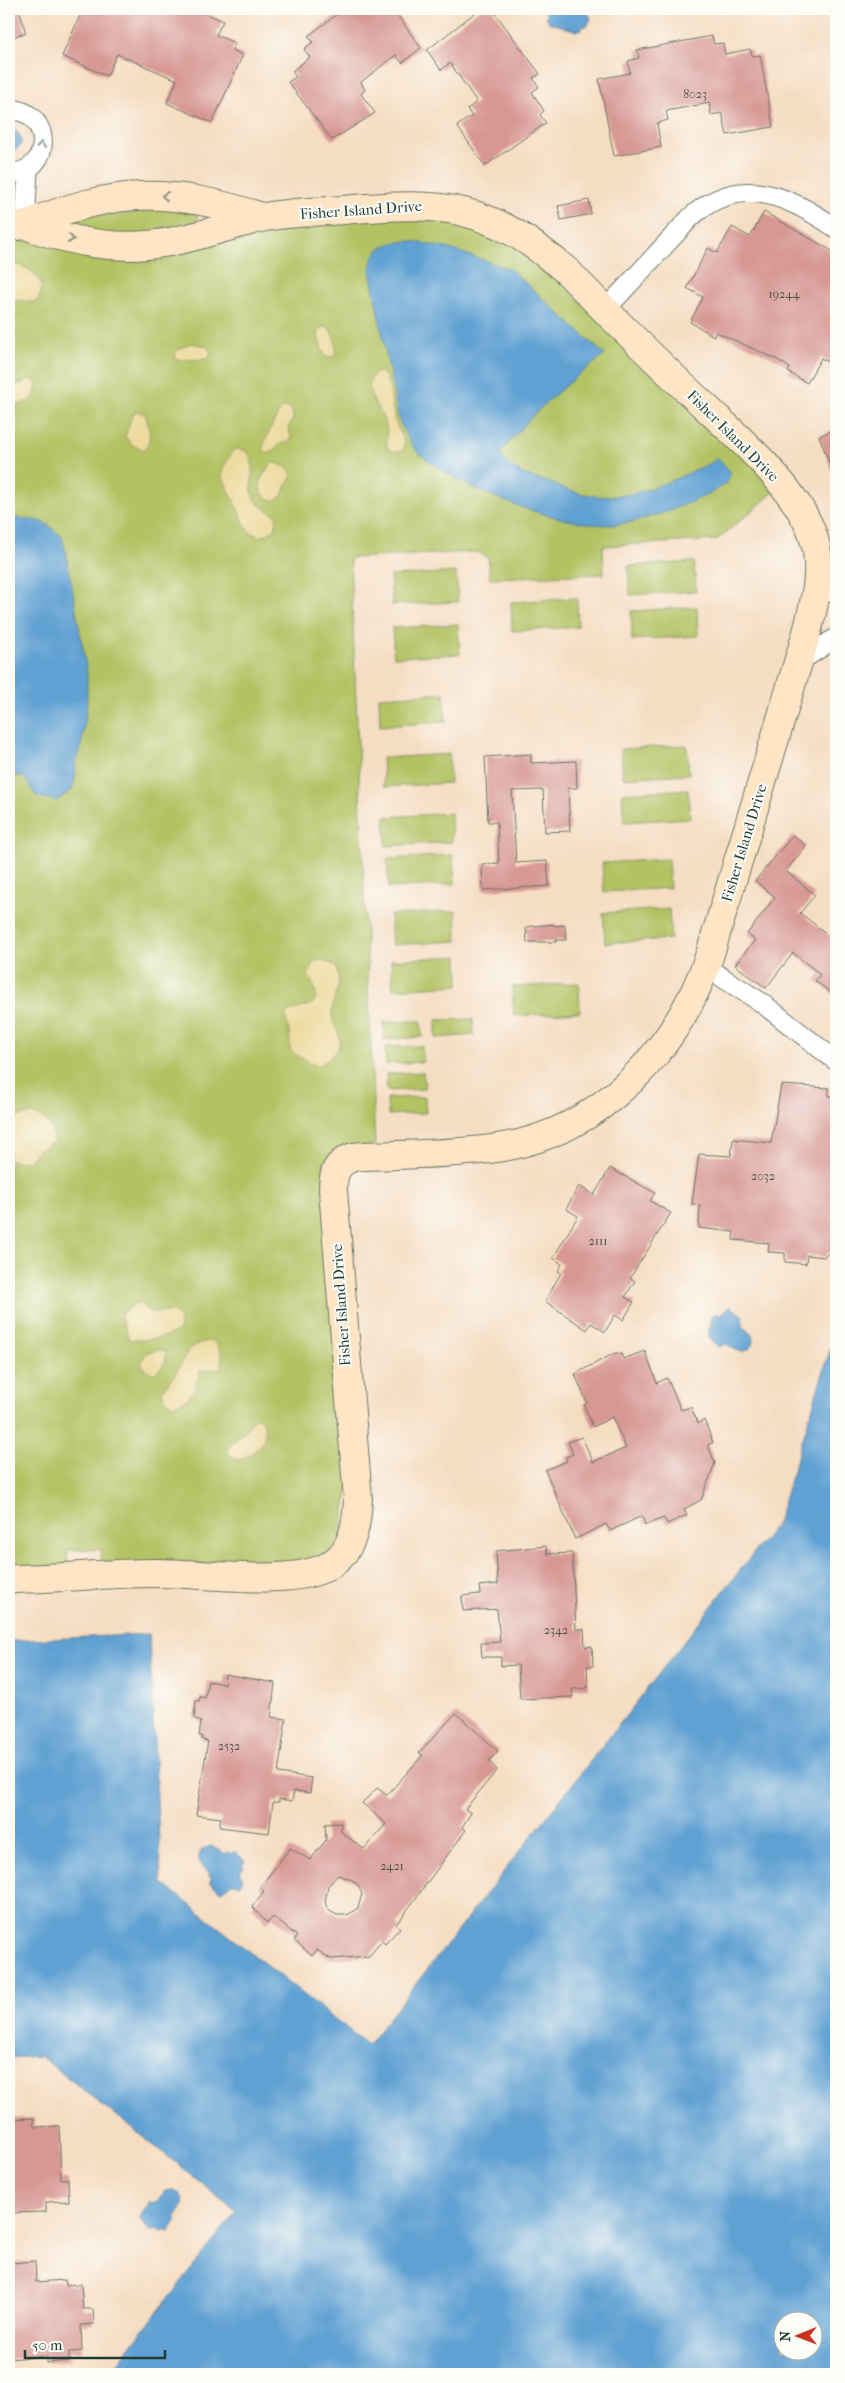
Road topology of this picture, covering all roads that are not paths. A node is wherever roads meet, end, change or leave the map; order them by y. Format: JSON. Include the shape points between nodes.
{"nodes":[{"id":1,"x":9,"y":109,"type":"edge"},
{"id":2,"x":28,"y":169,"type":"junction"},
{"id":3,"x":9,"y":174,"type":"edge"},
{"id":4,"x":204,"y":203,"type":"junction"},
{"id":5,"x":264,"y":218,"type":"junction"},
{"id":6,"x":17,"y":226,"type":"edge"},
{"id":7,"x":836,"y":228,"type":"edge"},
{"id":8,"x":206,"y":232,"type":"junction"},
{"id":9,"x":605,"y":310,"type":"junction"},
{"id":10,"x":827,"y":590,"type":"edge"},
{"id":11,"x":836,"y":638,"type":"edge"},
{"id":12,"x":798,"y":662,"type":"junction"},
{"id":13,"x":706,"y":967,"type":"junction"},
{"id":14,"x":836,"y":1061,"type":"edge"},
{"id":15,"x":9,"y":1579,"type":"edge"}],
"edges":[{"from":2,"to":1,"type":"street","one_way":true,"via":[[39,155],[42,143],[40,130],[29,114]]},
{"from":2,"to":3,"type":"street"},
{"from":2,"to":6,"type":"street"},
{"from":4,"to":5,"type":"street","name":"Fisher Island Drive"},
{"from":4,"to":6,"type":"street","name":"Fisher Island Drive","one_way":true,"via":[[159,195],[131,195],[82,204]]},
{"from":4,"to":8,"type":"street"},
{"from":5,"to":8,"type":"street","name":"Fisher Island Drive"},
{"from":5,"to":9,"type":"street","name":"Fisher Island Drive","via":[[414,205],[478,214],[518,234],[550,256]]},
{"from":6,"to":8,"type":"street","name":"Fisher Island Drive","one_way":true,"via":[[58,237],[120,245],[158,244]]},
{"from":7,"to":9,"type":"street","via":[[800,206],[772,194],[748,192],[716,198],[690,218]]},
{"from":9,"to":10,"type":"street","name":"Fisher Island Drive","via":[[745,446],[791,496],[805,517]]},
{"from":10,"to":12,"type":"street","name":"Fisher Island Drive"},
{"from":11,"to":12,"type":"street"},
{"from":12,"to":13,"type":"street","name":"Fisher Island Drive"},
{"from":13,"to":14,"type":"street","via":[[762,1003]]},
{"from":13,"to":15,"type":"street","name":"Fisher Island Drive","via":[[693,998],[664,1045],[627,1085],[583,1116],[553,1132],[508,1146],[360,1156],[337,1166],[333,1190],[358,1499],[354,1531],[342,1556],[319,1571],[288,1578],[153,1573]]}]}
